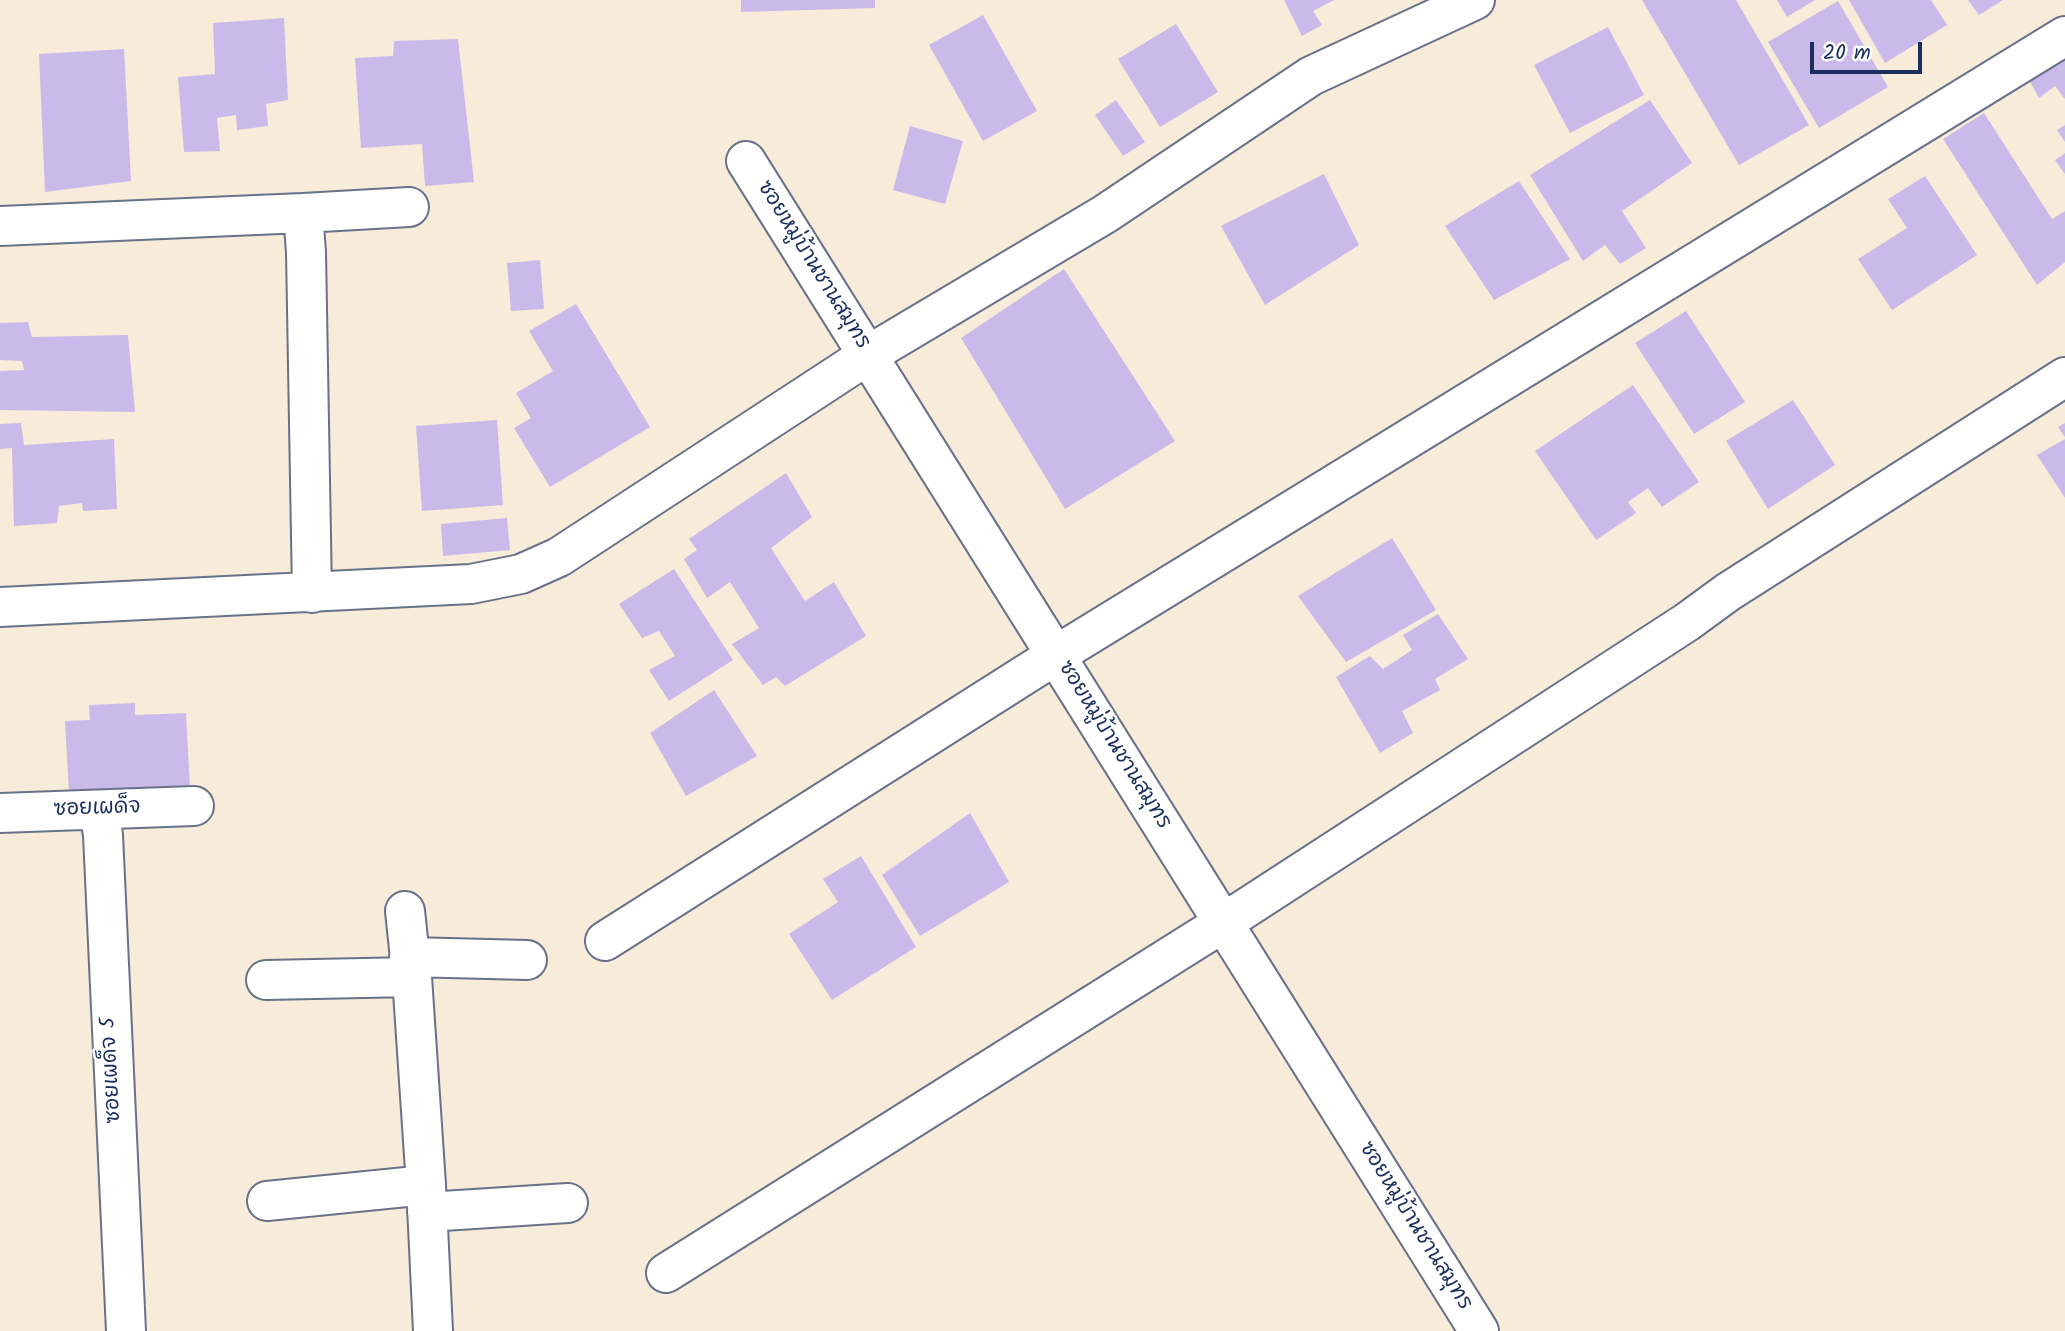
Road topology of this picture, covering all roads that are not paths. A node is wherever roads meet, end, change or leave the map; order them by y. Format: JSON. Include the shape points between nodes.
{"nodes":[{"id":1,"x":1475,"y":0,"type":"edge"},
{"id":2,"x":2065,"y":36,"type":"edge"},
{"id":3,"x":746,"y":162,"type":"dead end"},
{"id":4,"x":409,"y":207,"type":"dead end"},
{"id":5,"x":303,"y":213,"type":"junction"},
{"id":6,"x":0,"y":226,"type":"edge"},
{"id":7,"x":868,"y":355,"type":"junction"},
{"id":8,"x":2065,"y":377,"type":"edge"},
{"id":9,"x":312,"y":593,"type":"junction"},
{"id":10,"x":0,"y":607,"type":"edge"},
{"id":11,"x":1056,"y":655,"type":"junction"},
{"id":12,"x":194,"y":806,"type":"dead end"},
{"id":13,"x":100,"y":810,"type":"junction"},
{"id":14,"x":0,"y":813,"type":"edge"},
{"id":15,"x":405,"y":911,"type":"dead end"},
{"id":16,"x":1223,"y":923,"type":"junction"},
{"id":17,"x":605,"y":941,"type":"dead end"},
{"id":18,"x":527,"y":960,"type":"dead end"},
{"id":19,"x":411,"y":967,"type":"junction"},
{"id":20,"x":266,"y":980,"type":"dead end"},
{"id":21,"x":427,"y":1198,"type":"junction"},
{"id":22,"x":267,"y":1201,"type":"dead end"},
{"id":23,"x":568,"y":1203,"type":"dead end"},
{"id":24,"x":666,"y":1273,"type":"dead end"},
{"id":25,"x":127,"y":1331,"type":"edge"},
{"id":26,"x":433,"y":1331,"type":"edge"},
{"id":27,"x":1479,"y":1331,"type":"edge"}],
"edges":[{"from":1,"to":7,"type":"street","via":[[1311,76],[1105,214]]},
{"from":2,"to":11,"type":"street"},
{"from":3,"to":7,"type":"street","name":"ซอยหมู่บ้านชานสมุทร"},
{"from":4,"to":5,"type":"street"},
{"from":5,"to":6,"type":"street"},
{"from":5,"to":9,"type":"street"},
{"from":7,"to":9,"type":"street","via":[[559,557],[521,574],[471,584]]},
{"from":7,"to":11,"type":"street","name":"ซอยหมู่บ้านชานสมุทร"},
{"from":8,"to":16,"type":"street","via":[[1739,584]]},
{"from":9,"to":10,"type":"street"},
{"from":11,"to":16,"type":"street","name":"ซอยหมู่บ้านชานสมุทร"},
{"from":11,"to":17,"type":"street"},
{"from":12,"to":13,"type":"street","name":"ซอยเผด็จ"},
{"from":13,"to":14,"type":"street","name":"ซอยเผด็จ"},
{"from":13,"to":25,"type":"street","name":"ซอยเผด็จ 5"},
{"from":15,"to":19,"type":"street"},
{"from":16,"to":24,"type":"street"},
{"from":16,"to":27,"type":"street","name":"ซอยหมู่บ้านชานสมุทร"},
{"from":18,"to":19,"type":"street"},
{"from":19,"to":20,"type":"street"},
{"from":19,"to":21,"type":"street"},
{"from":21,"to":22,"type":"street"},
{"from":21,"to":23,"type":"street"},
{"from":21,"to":26,"type":"street"}]}
